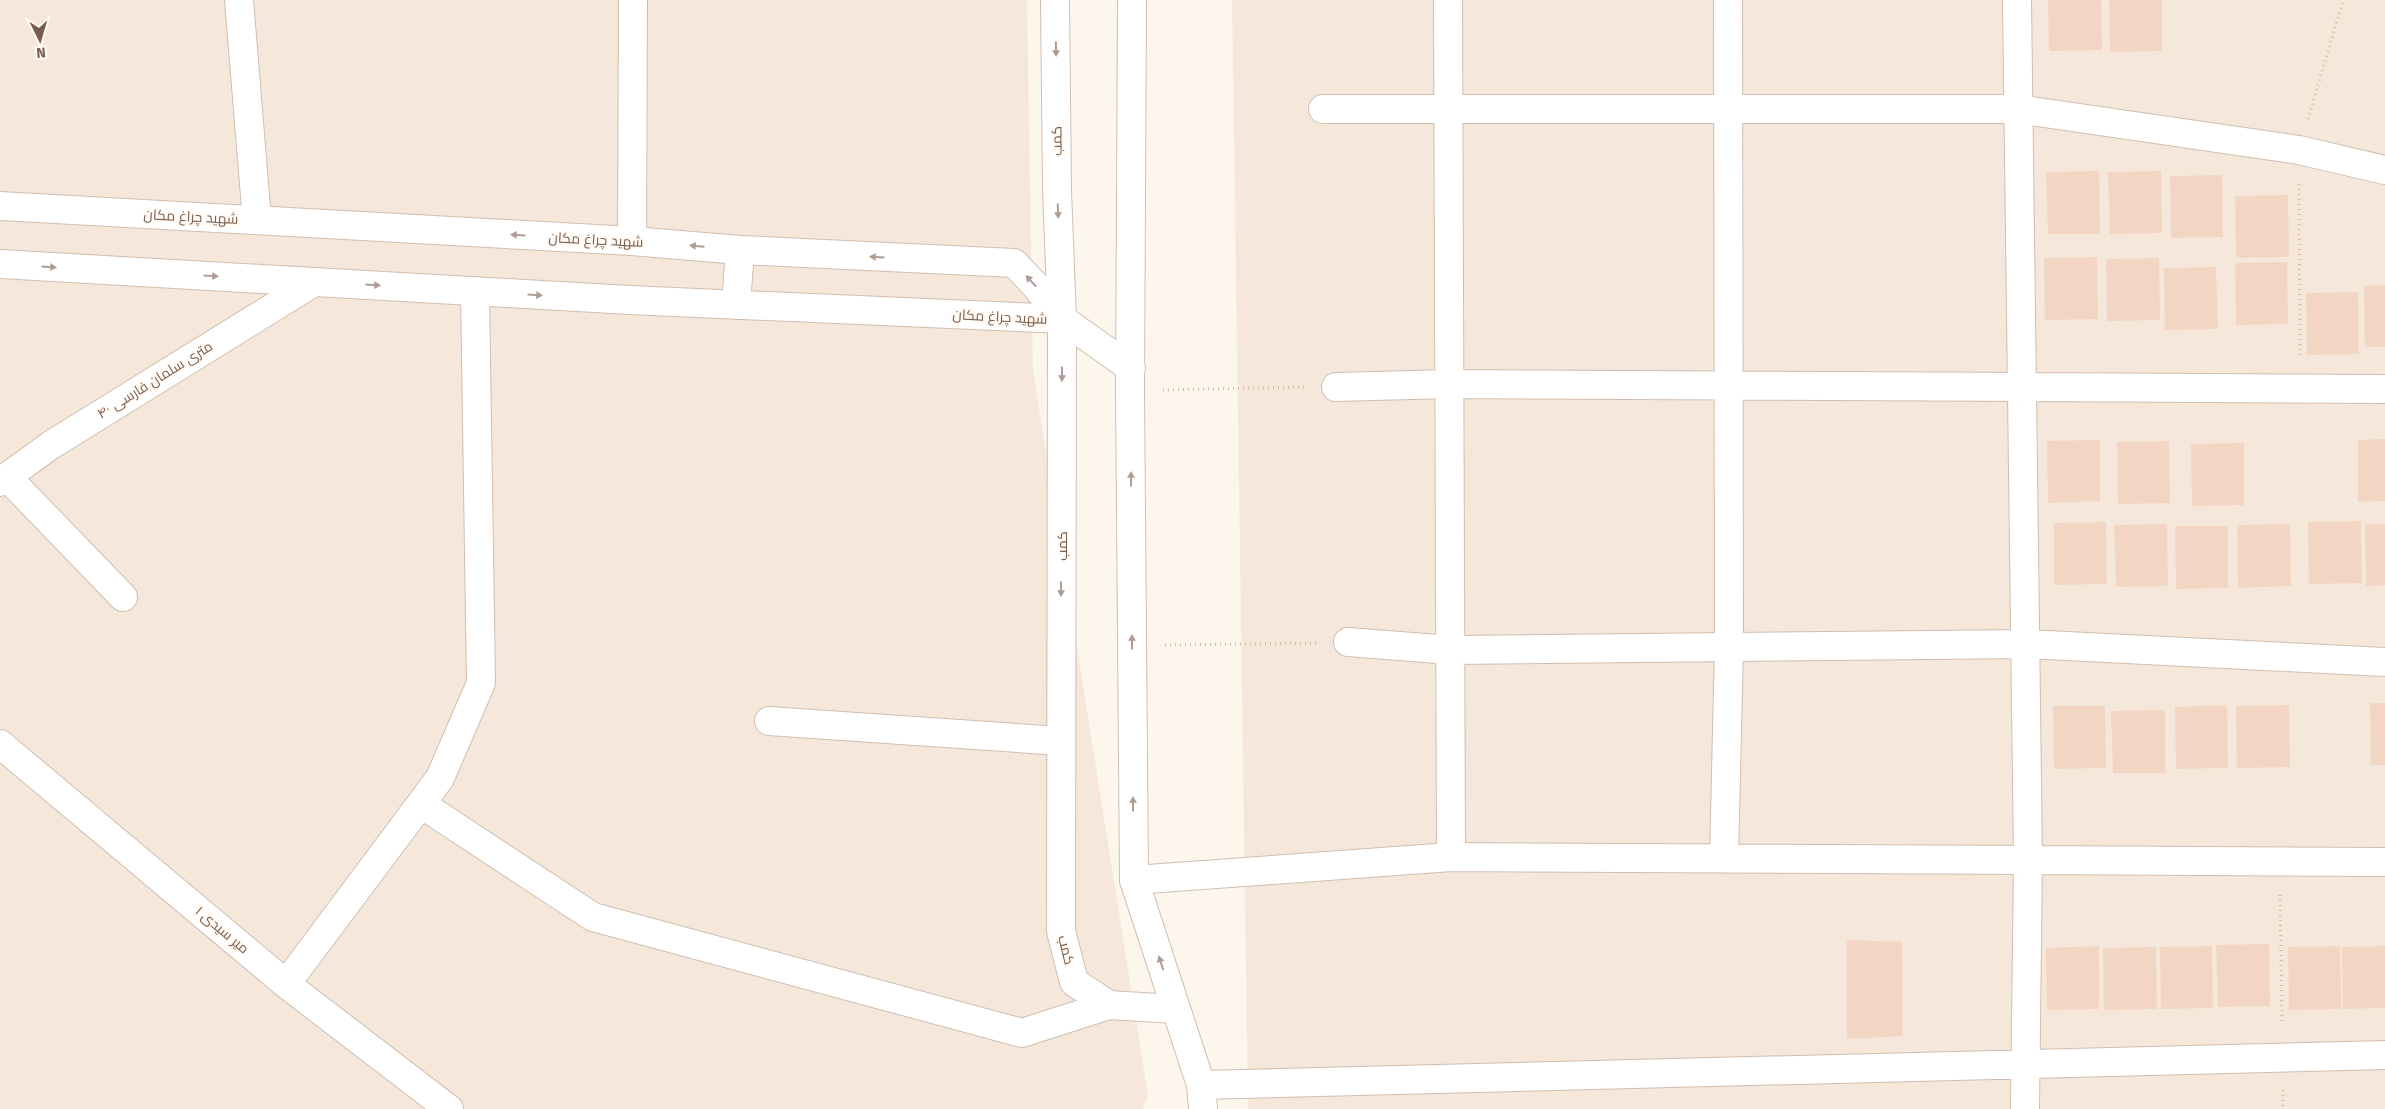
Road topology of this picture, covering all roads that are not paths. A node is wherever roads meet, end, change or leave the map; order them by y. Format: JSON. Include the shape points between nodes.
{"nodes":[{"id":1,"x":239,"y":0,"type":"edge"},
{"id":2,"x":633,"y":0,"type":"edge"},
{"id":3,"x":1055,"y":0,"type":"edge"},
{"id":4,"x":1132,"y":0,"type":"edge"},
{"id":5,"x":1448,"y":0,"type":"edge"},
{"id":6,"x":1728,"y":0,"type":"edge"},
{"id":7,"x":2017,"y":0,"type":"edge"},
{"id":8,"x":1324,"y":108,"type":"dead end"},
{"id":9,"x":1448,"y":109,"type":"junction"},
{"id":10,"x":1728,"y":109,"type":"junction"},
{"id":11,"x":2018,"y":109,"type":"junction"},
{"id":12,"x":2385,"y":170,"type":"edge"},
{"id":13,"x":0,"y":206,"type":"edge"},
{"id":14,"x":257,"y":220,"type":"junction"},
{"id":15,"x":632,"y":241,"type":"junction"},
{"id":16,"x":740,"y":250,"type":"junction"},
{"id":17,"x":0,"y":264,"type":"edge"},
{"id":18,"x":314,"y":282,"type":"junction"},
{"id":19,"x":475,"y":291,"type":"junction"},
{"id":20,"x":736,"y":305,"type":"junction"},
{"id":21,"x":1062,"y":320,"type":"junction"},
{"id":22,"x":1130,"y":379,"type":"junction"},
{"id":23,"x":1450,"y":384,"type":"junction"},
{"id":24,"x":1729,"y":386,"type":"junction"},
{"id":25,"x":1336,"y":387,"type":"road end"},
{"id":26,"x":2022,"y":387,"type":"junction"},
{"id":27,"x":2385,"y":389,"type":"edge"},
{"id":28,"x":3,"y":479,"type":"edge"},
{"id":29,"x":123,"y":597,"type":"dead end"},
{"id":30,"x":1348,"y":642,"type":"road end"},
{"id":31,"x":2026,"y":644,"type":"junction"},
{"id":32,"x":1729,"y":647,"type":"junction"},
{"id":33,"x":1451,"y":650,"type":"junction"},
{"id":34,"x":2385,"y":662,"type":"edge"},
{"id":35,"x":769,"y":721,"type":"dead end"},
{"id":36,"x":1061,"y":741,"type":"junction"},
{"id":37,"x":0,"y":744,"type":"edge"},
{"id":38,"x":421,"y":804,"type":"junction"},
{"id":39,"x":1451,"y":857,"type":"junction"},
{"id":40,"x":1724,"y":858,"type":"junction"},
{"id":41,"x":2028,"y":860,"type":"junction"},
{"id":42,"x":2385,"y":862,"type":"edge"},
{"id":43,"x":1134,"y":880,"type":"junction"},
{"id":44,"x":286,"y":984,"type":"junction"},
{"id":45,"x":1109,"y":1005,"type":"junction"},
{"id":46,"x":1175,"y":1009,"type":"junction"},
{"id":47,"x":2385,"y":1055,"type":"edge"},
{"id":48,"x":2026,"y":1065,"type":"junction"},
{"id":49,"x":1202,"y":1097,"type":"edge"},
{"id":50,"x":449,"y":1109,"type":"edge"},
{"id":51,"x":2025,"y":1109,"type":"edge"}],
"edges":[{"from":1,"to":14,"type":"street"},
{"from":2,"to":15,"type":"street"},
{"from":3,"to":21,"type":"street","name":"کمب","one_way":true},
{"from":4,"to":22,"type":"street"},
{"from":5,"to":9,"type":"street"},
{"from":6,"to":10,"type":"street"},
{"from":7,"to":11,"type":"street"},
{"from":8,"to":9,"type":"street"},
{"from":9,"to":10,"type":"street"},
{"from":9,"to":23,"type":"street"},
{"from":10,"to":11,"type":"street"},
{"from":10,"to":24,"type":"street"},
{"from":11,"to":12,"type":"street","via":[[2299,150]]},
{"from":11,"to":26,"type":"street"},
{"from":13,"to":14,"type":"street","name":"شهید چراغ مکان"},
{"from":15,"to":14,"type":"street","name":"شهید چراغ مکان","one_way":true},
{"from":16,"to":15,"type":"street","name":"شهید چراغ مکان","one_way":true},
{"from":16,"to":20,"type":"street"},
{"from":21,"to":16,"type":"street","name":"شهید چراغ مکان","one_way":true,"via":[[1014,263]]},
{"from":17,"to":18,"type":"street","name":"شهید چراغ مکان","one_way":true},
{"from":18,"to":19,"type":"street","name":"شهید چراغ مکان","one_way":true},
{"from":18,"to":28,"type":"street","name":"۴۰ متری سلمان فارسی","via":[[51,445]]},
{"from":19,"to":20,"type":"street","name":"شهید چراغ مکان","one_way":true},
{"from":19,"to":38,"type":"street","via":[[481,683],[440,778]]},
{"from":20,"to":21,"type":"street","name":"شهید چراغ مکان"},
{"from":21,"to":22,"type":"street"},
{"from":21,"to":36,"type":"street","name":"کمب","one_way":true},
{"from":43,"to":22,"type":"street","one_way":true},
{"from":23,"to":24,"type":"street"},
{"from":23,"to":25,"type":"street"},
{"from":23,"to":33,"type":"street"},
{"from":24,"to":26,"type":"street"},
{"from":24,"to":32,"type":"street"},
{"from":26,"to":27,"type":"street"},
{"from":26,"to":31,"type":"street"},
{"from":28,"to":29,"type":"street"},
{"from":30,"to":33,"type":"street"},
{"from":31,"to":32,"type":"street"},
{"from":31,"to":34,"type":"street"},
{"from":31,"to":41,"type":"street"},
{"from":32,"to":33,"type":"street"},
{"from":32,"to":40,"type":"street"},
{"from":33,"to":39,"type":"street"},
{"from":35,"to":36,"type":"street"},
{"from":36,"to":45,"type":"street","name":"کمب","via":[[1061,931],[1074,982]]},
{"from":37,"to":44,"type":"street","name":"میر سیدی ۱"},
{"from":38,"to":44,"type":"street"},
{"from":38,"to":45,"type":"street","via":[[593,917],[1022,1033]]},
{"from":39,"to":40,"type":"street"},
{"from":39,"to":43,"type":"street"},
{"from":40,"to":41,"type":"street"},
{"from":41,"to":42,"type":"street"},
{"from":41,"to":48,"type":"street"},
{"from":46,"to":43,"type":"street","one_way":true},
{"from":44,"to":50,"type":"street","name":"میر سیدی ۱"},
{"from":45,"to":46,"type":"street","name":"کمب"},
{"from":46,"to":49,"type":"street"},
{"from":47,"to":48,"type":"street"},
{"from":48,"to":49,"type":"street"},
{"from":48,"to":51,"type":"street"}]}
